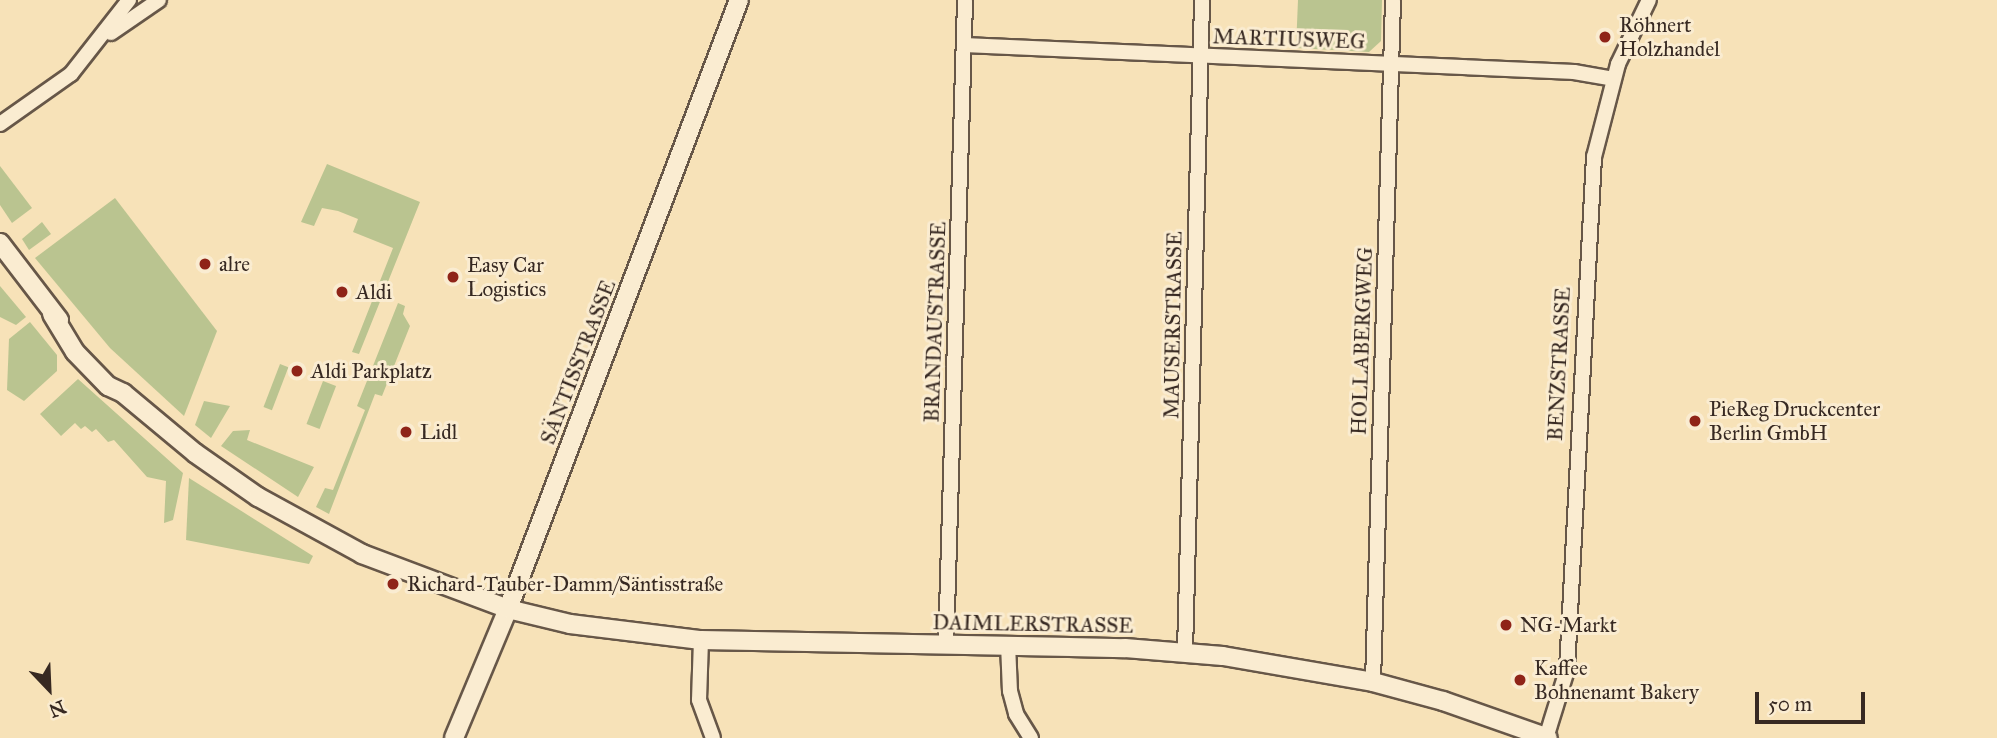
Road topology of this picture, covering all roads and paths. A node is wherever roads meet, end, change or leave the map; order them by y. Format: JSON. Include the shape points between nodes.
{"nodes":[{"id":1,"x":129,"y":0,"type":"edge"},
{"id":2,"x":159,"y":0,"type":"edge"},
{"id":3,"x":739,"y":0,"type":"edge"},
{"id":4,"x":965,"y":0,"type":"edge"},
{"id":5,"x":1202,"y":0,"type":"edge"},
{"id":6,"x":1393,"y":0,"type":"edge"},
{"id":7,"x":1648,"y":0,"type":"edge"},
{"id":8,"x":101,"y":40,"type":"junction"},
{"id":9,"x":964,"y":45,"type":"junction"},
{"id":10,"x":1201,"y":56,"type":"junction"},
{"id":11,"x":1391,"y":64,"type":"junction"},
{"id":12,"x":1613,"y":79,"type":"junction"},
{"id":13,"x":0,"y":124,"type":"edge"},
{"id":14,"x":0,"y":243,"type":"edge"},
{"id":15,"x":508,"y":609,"type":"junction"},
{"id":16,"x":701,"y":640,"type":"junction"},
{"id":17,"x":1008,"y":644,"type":"junction"},
{"id":18,"x":946,"y":645,"type":"junction"},
{"id":19,"x":1185,"y":651,"type":"junction"},
{"id":20,"x":1373,"y":682,"type":"junction"},
{"id":21,"x":454,"y":738,"type":"edge"},
{"id":22,"x":713,"y":738,"type":"edge"},
{"id":23,"x":1031,"y":738,"type":"edge"},
{"id":24,"x":1547,"y":738,"type":"edge"}],
"edges":[{"from":1,"to":8,"type":"street"},
{"from":2,"to":8,"type":"street"},
{"from":3,"to":15,"type":"street","name":"SÄNTISSTRASSE"},
{"from":4,"to":9,"type":"street","name":"BRANDAUSTRASSE"},
{"from":5,"to":10,"type":"street","name":"MAUSERSTRASSE"},
{"from":6,"to":11,"type":"street","name":"HOLLABERGWEG"},
{"from":7,"to":12,"type":"street","name":"BENZSTRASSE","via":[[1635,20]]},
{"from":8,"to":13,"type":"street","via":[[54,90]]},
{"from":9,"to":10,"type":"street","name":"MARTIUSWEG"},
{"from":9,"to":18,"type":"street","name":"BRANDAUSTRASSE"},
{"from":10,"to":11,"type":"street","name":"MARTIUSWEG"},
{"from":10,"to":19,"type":"street","name":"MAUSERSTRASSE"},
{"from":11,"to":12,"type":"street","name":"MARTIUSWEG","via":[[1574,72]]},
{"from":11,"to":20,"type":"street","name":"HOLLABERGWEG"},
{"from":12,"to":24,"type":"street","name":"BENZSTRASSE","via":[[1594,158],[1588,214],[1567,670]]},
{"from":14,"to":15,"type":"street","name":"DAIMLERSTRASSE","via":[[85,363],[195,453],[293,517],[404,572]]},
{"from":15,"to":16,"type":"street","name":"DAIMLERSTRASSE","via":[[570,624]]},
{"from":15,"to":21,"type":"street","name":"SÄNTISSTRASSE"},
{"from":16,"to":18,"type":"street","name":"DAIMLERSTRASSE"},
{"from":16,"to":22,"type":"street","via":[[699,700]]},
{"from":17,"to":18,"type":"street","name":"DAIMLERSTRASSE"},
{"from":17,"to":19,"type":"street","name":"DAIMLERSTRASSE"},
{"from":17,"to":23,"type":"street","via":[[1010,691],[1016,714]]},
{"from":19,"to":20,"type":"street","name":"DAIMLERSTRASSE"},
{"from":20,"to":24,"type":"street","name":"DAIMLERSTRASSE"}]}
